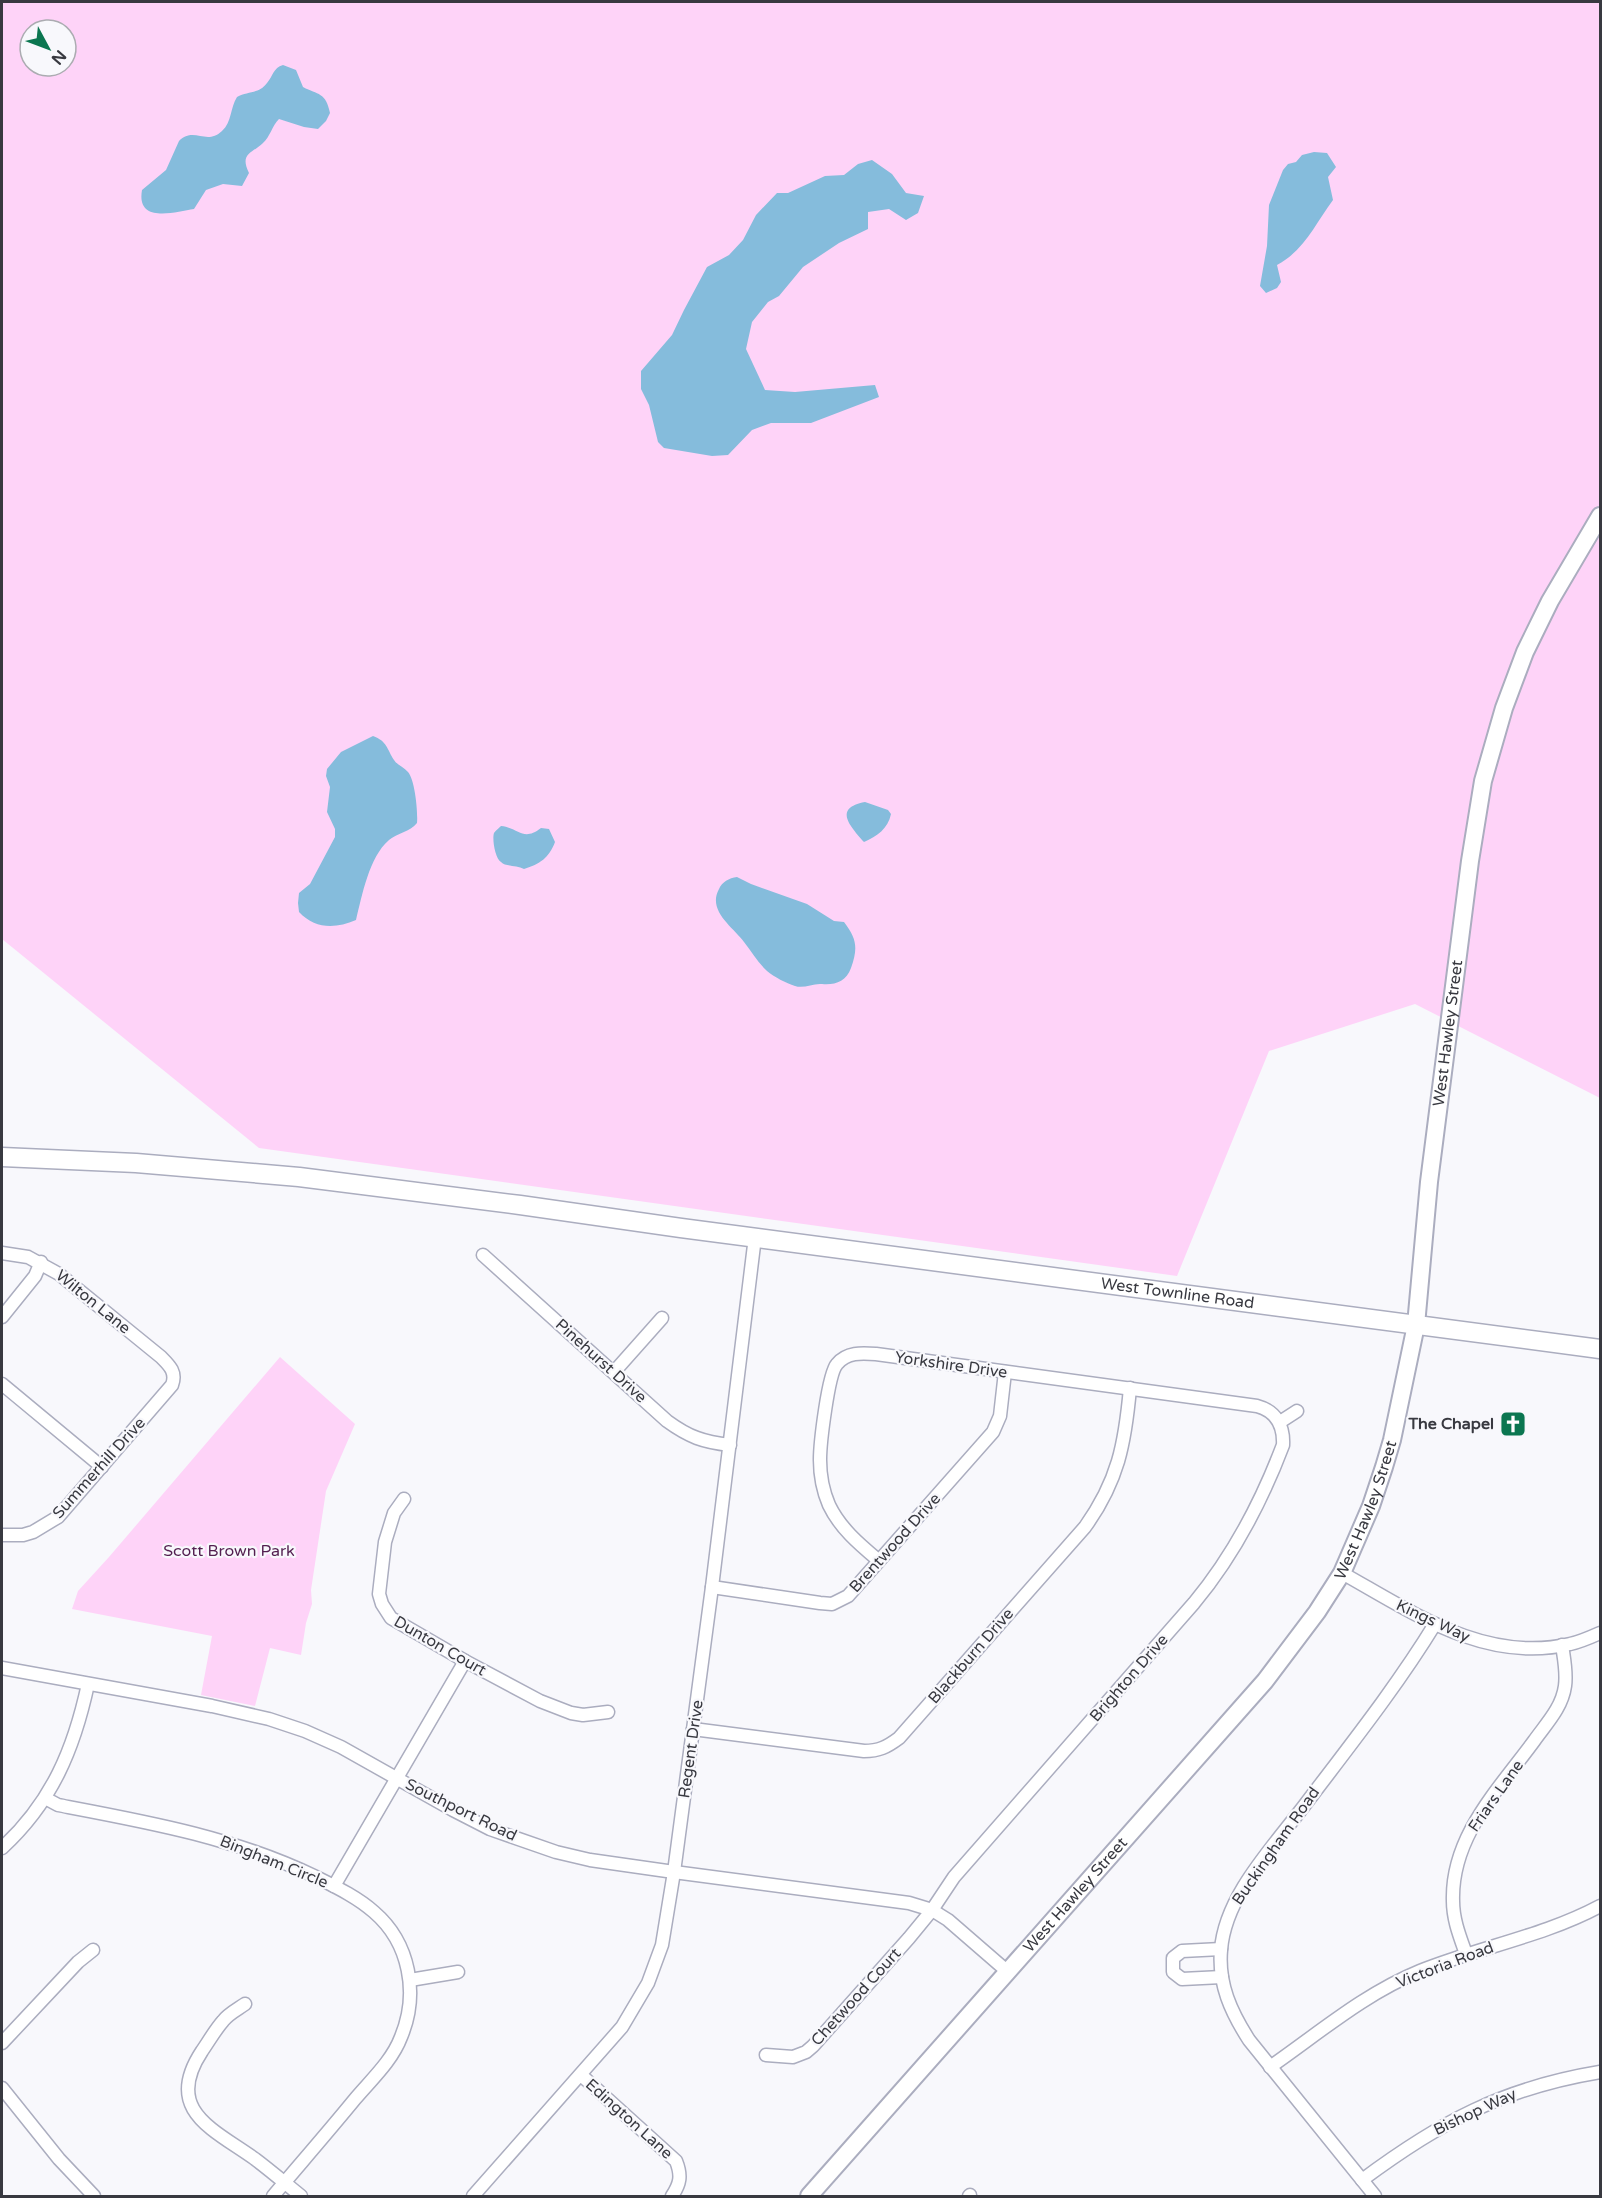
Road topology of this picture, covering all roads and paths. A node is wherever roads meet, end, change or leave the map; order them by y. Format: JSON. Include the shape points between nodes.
{"nodes":[{"id":1,"x":1600,"y":516,"type":"edge"},
{"id":2,"x":2,"y":1156,"type":"edge"},
{"id":3,"x":755,"y":1237,"type":"junction"},
{"id":4,"x":2,"y":1253,"type":"edge"},
{"id":5,"x":483,"y":1255,"type":"dead end"},
{"id":6,"x":41,"y":1262,"type":"junction"},
{"id":7,"x":2,"y":1317,"type":"edge"},
{"id":8,"x":662,"y":1318,"type":"dead end"},
{"id":9,"x":1416,"y":1324,"type":"junction"},
{"id":10,"x":1600,"y":1349,"type":"edge"},
{"id":11,"x":173,"y":1372,"type":"joint"},
{"id":12,"x":614,"y":1372,"type":"junction"},
{"id":13,"x":1005,"y":1372,"type":"junction"},
{"id":14,"x":2,"y":1384,"type":"edge"},
{"id":15,"x":1130,"y":1388,"type":"junction"},
{"id":16,"x":1297,"y":1411,"type":"dead end"},
{"id":17,"x":1280,"y":1422,"type":"junction"},
{"id":18,"x":730,"y":1445,"type":"junction"},
{"id":19,"x":102,"y":1467,"type":"junction"},
{"id":20,"x":404,"y":1498,"type":"dead end"},
{"id":21,"x":2,"y":1535,"type":"edge"},
{"id":22,"x":878,"y":1560,"type":"junction"},
{"id":23,"x":1342,"y":1573,"type":"junction"},
{"id":24,"x":712,"y":1587,"type":"junction"},
{"id":25,"x":1435,"y":1624,"type":"junction"},
{"id":26,"x":1600,"y":1633,"type":"edge"},
{"id":27,"x":1562,"y":1645,"type":"junction"},
{"id":28,"x":465,"y":1661,"type":"junction"},
{"id":29,"x":2,"y":1668,"type":"edge"},
{"id":30,"x":88,"y":1684,"type":"junction"},
{"id":31,"x":608,"y":1712,"type":"dead end"},
{"id":32,"x":693,"y":1729,"type":"junction"},
{"id":33,"x":396,"y":1778,"type":"junction"},
{"id":34,"x":45,"y":1798,"type":"junction"},
{"id":35,"x":2,"y":1848,"type":"edge"},
{"id":36,"x":674,"y":1872,"type":"junction"},
{"id":37,"x":334,"y":1886,"type":"junction"},
{"id":38,"x":1600,"y":1906,"type":"edge"},
{"id":39,"x":932,"y":1910,"type":"junction"},
{"id":40,"x":1221,"y":1949,"type":"junction"},
{"id":41,"x":93,"y":1950,"type":"dead end"},
{"id":42,"x":1466,"y":1954,"type":"junction"},
{"id":43,"x":458,"y":1972,"type":"dead end"},
{"id":44,"x":1008,"y":1972,"type":"junction"},
{"id":45,"x":1222,"y":1977,"type":"junction"},
{"id":46,"x":410,"y":1980,"type":"junction"},
{"id":47,"x":245,"y":2004,"type":"dead end"},
{"id":48,"x":2,"y":2043,"type":"edge"},
{"id":49,"x":766,"y":2055,"type":"dead end"},
{"id":50,"x":1270,"y":2067,"type":"junction"},
{"id":51,"x":1600,"y":2072,"type":"edge"},
{"id":52,"x":581,"y":2075,"type":"junction"},
{"id":53,"x":2,"y":2088,"type":"edge"},
{"id":54,"x":1362,"y":2180,"type":"junction"},
{"id":55,"x":285,"y":2182,"type":"junction"},
{"id":56,"x":94,"y":2196,"type":"edge"},
{"id":57,"x":273,"y":2196,"type":"edge"},
{"id":58,"x":302,"y":2196,"type":"edge"},
{"id":59,"x":473,"y":2196,"type":"edge"},
{"id":60,"x":672,"y":2196,"type":"edge"},
{"id":61,"x":809,"y":2196,"type":"edge"},
{"id":62,"x":1375,"y":2196,"type":"edge"}],
"edges":[{"from":1,"to":9,"type":"street","name":"West Hawley Street","via":[[1526,652],[1504,708],[1483,781],[1429,1182]]},
{"from":2,"to":3,"type":"main road","name":"West Townline Road","via":[[299,1177]]},
{"from":3,"to":9,"type":"main road","name":"West Townline Road"},
{"from":3,"to":18,"type":"street","name":"Regent Drive"},
{"from":4,"to":6,"type":"street","name":"Wilton Lane"},
{"from":5,"to":12,"type":"street","name":"Pinehurst Drive"},
{"from":6,"to":7,"type":"street","via":[[35,1276]]},
{"from":6,"to":11,"type":"street","name":"Wilton Lane","via":[[161,1357]]},
{"from":8,"to":12,"type":"street"},
{"from":9,"to":10,"type":"main road","name":"West Townline Road"},
{"from":9,"to":23,"type":"street","name":"West Hawley Street","via":[[1384,1467]]},
{"from":11,"to":19,"type":"street","name":"Summerhill Drive","via":[[172,1385]]},
{"from":12,"to":18,"type":"street","name":"Pinehurst Drive","via":[[686,1435]]},
{"from":13,"to":15,"type":"street","name":"Yorkshire Drive"},
{"from":13,"to":22,"type":"street","name":"Brentwood Drive","via":[[1000,1416],[993,1432]]},
{"from":13,"to":22,"type":"street","name":"Yorkshire Drive","via":[[860,1353],[844,1358],[834,1369],[820,1459],[823,1488],[838,1521]]},
{"from":14,"to":19,"type":"street"},
{"from":15,"to":17,"type":"street","name":"Yorkshire Drive","via":[[1257,1406]]},
{"from":15,"to":32,"type":"street","name":"Blackburn Drive","via":[[1116,1473],[1099,1508],[899,1738],[884,1749],[864,1751]]},
{"from":16,"to":17,"type":"street"},
{"from":17,"to":39,"type":"street","name":"Brighton Drive","via":[[1283,1445],[1268,1485],[1218,1572],[954,1877]]},
{"from":18,"to":24,"type":"street","name":"Regent Drive"},
{"from":19,"to":21,"type":"street","name":"Summerhill Drive","via":[[58,1517],[22,1534]]},
{"from":20,"to":28,"type":"street","name":"Dunton Court","via":[[394,1513],[385,1542],[379,1594],[382,1604],[391,1618]]},
{"from":22,"to":24,"type":"street","name":"Brentwood Drive","via":[[848,1596],[832,1604]]},
{"from":23,"to":25,"type":"street","name":"Kings Way"},
{"from":23,"to":44,"type":"street","name":"West Hawley Street","via":[[1265,1681]]},
{"from":24,"to":32,"type":"street","name":"Regent Drive"},
{"from":25,"to":27,"type":"street","name":"Kings Way","via":[[1490,1645]]},
{"from":25,"to":40,"type":"street","name":"Buckingham Road","via":[[1234,1903]]},
{"from":26,"to":27,"type":"street","name":"Kings Way"},
{"from":27,"to":42,"type":"street","name":"Friars Lane","via":[[1565,1688],[1556,1711],[1471,1829],[1458,1860],[1453,1903],[1456,1927]]},
{"from":28,"to":31,"type":"street","name":"Dunton Court","via":[[571,1713]]},
{"from":28,"to":33,"type":"street"},
{"from":29,"to":30,"type":"street","name":"Southport Road"},
{"from":30,"to":33,"type":"street","name":"Southport Road","via":[[269,1719],[341,1747]]},
{"from":30,"to":34,"type":"street","via":[[74,1739]]},
{"from":32,"to":36,"type":"street","name":"Regent Drive"},
{"from":33,"to":36,"type":"street","name":"Southport Road","via":[[490,1829],[532,1844],[590,1860]]},
{"from":33,"to":37,"type":"street"},
{"from":34,"to":35,"type":"street"},
{"from":34,"to":37,"type":"street","name":"Bingham Circle","via":[[58,1805],[226,1841]]},
{"from":36,"to":39,"type":"street","name":"Southport Road","via":[[909,1903]]},
{"from":36,"to":52,"type":"street","name":"Regent Drive","via":[[662,1945],[648,1983],[622,2026]]},
{"from":37,"to":46,"type":"street","name":"Bingham Circle","via":[[363,1903],[388,1926],[400,1946]]},
{"from":38,"to":42,"type":"street","name":"Victoria Road","via":[[1560,1925]]},
{"from":39,"to":44,"type":"street"},
{"from":39,"to":49,"type":"street","name":"Chetwood Court","via":[[813,2046],[793,2057]]},
{"from":40,"to":45,"type":"street","name":"Buckingham Road"},
{"from":40,"to":45,"type":"street","via":[[1182,1951],[1173,1958],[1173,1971],[1182,1979]]},
{"from":41,"to":48,"type":"street"},
{"from":42,"to":50,"type":"street","name":"Victoria Road","via":[[1418,1972],[1363,2001]]},
{"from":43,"to":46,"type":"street"},
{"from":44,"to":61,"type":"street","name":"West Hawley Street"},
{"from":45,"to":50,"type":"street","name":"Buckingham Road","via":[[1235,2018]]},
{"from":46,"to":55,"type":"street","name":"Bingham Circle","via":[[407,2021],[393,2053]]},
{"from":47,"to":55,"type":"street","via":[[224,2019],[196,2060],[190,2072],[188,2097],[197,2117],[207,2127]]},
{"from":50,"to":54,"type":"street","name":"Buckingham Road"},
{"from":51,"to":54,"type":"street","name":"Bishop Way","via":[[1537,2086],[1469,2112],[1432,2131]]},
{"from":52,"to":59,"type":"street","name":"Regent Drive"},
{"from":52,"to":60,"type":"street","name":"Edington Lane","via":[[676,2161],[680,2184]]},
{"from":53,"to":56,"type":"street"},
{"from":54,"to":62,"type":"street","name":"Buckingham Road"},
{"from":55,"to":57,"type":"street","name":"Bingham Circle"},
{"from":55,"to":58,"type":"street"}]}
